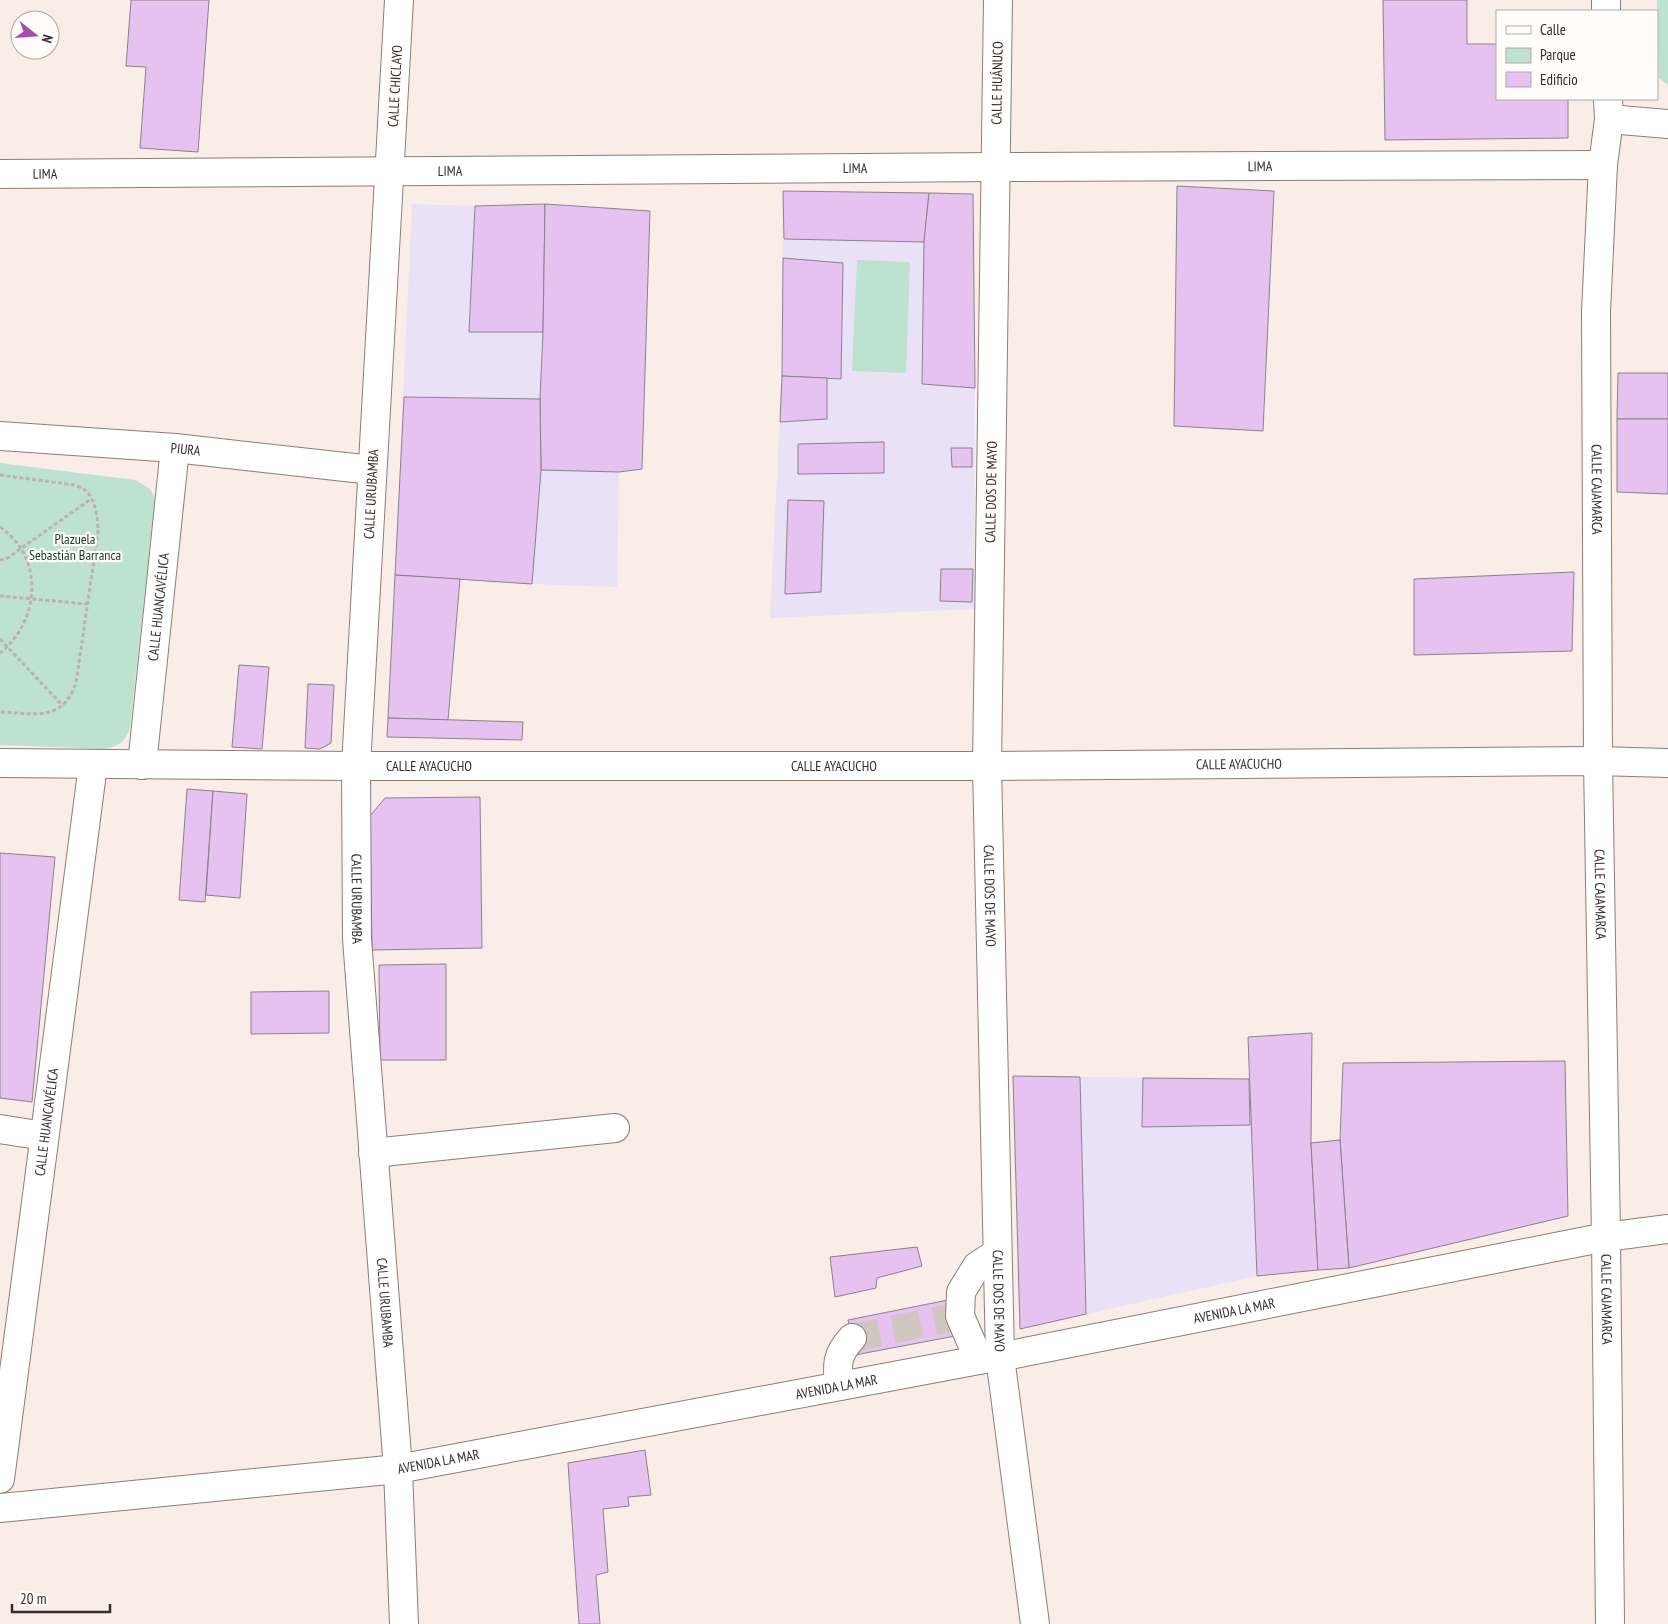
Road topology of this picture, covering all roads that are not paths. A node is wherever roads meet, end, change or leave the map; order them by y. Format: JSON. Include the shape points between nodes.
{"nodes":[{"id":1,"x":399,"y":0,"type":"edge"},
{"id":2,"x":998,"y":0,"type":"edge"},
{"id":3,"x":1608,"y":109,"type":"edge"},
{"id":4,"x":1668,"y":124,"type":"edge"},
{"id":5,"x":1604,"y":166,"type":"junction"},
{"id":6,"x":996,"y":167,"type":"junction"},
{"id":7,"x":390,"y":172,"type":"junction"},
{"id":8,"x":0,"y":174,"type":"edge"},
{"id":9,"x":0,"y":436,"type":"edge"},
{"id":10,"x":175,"y":448,"type":"junction"},
{"id":11,"x":372,"y":470,"type":"junction"},
{"id":12,"x":1598,"y":762,"type":"junction"},
{"id":13,"x":1668,"y":762,"type":"edge"},
{"id":14,"x":0,"y":763,"type":"edge"},
{"id":15,"x":93,"y":765,"type":"junction"},
{"id":16,"x":142,"y":765,"type":"junction"},
{"id":17,"x":356,"y":766,"type":"junction"},
{"id":18,"x":987,"y":766,"type":"junction"},
{"id":19,"x":615,"y":1128,"type":"dead end"},
{"id":20,"x":0,"y":1129,"type":"edge"},
{"id":21,"x":44,"y":1136,"type":"junction"},
{"id":22,"x":374,"y":1153,"type":"junction"},
{"id":23,"x":1668,"y":1229,"type":"edge"},
{"id":24,"x":1606,"y":1237,"type":"junction"},
{"id":25,"x":998,"y":1252,"type":"junction"},
{"id":26,"x":852,"y":1338,"type":"tunnel mouth"},
{"id":27,"x":989,"y":1359,"type":"junction"},
{"id":28,"x":839,"y":1386,"type":"junction"},
{"id":29,"x":398,"y":1469,"type":"junction"},
{"id":30,"x":0,"y":1478,"type":"edge"},
{"id":31,"x":0,"y":1508,"type":"edge"},
{"id":32,"x":404,"y":1624,"type":"edge"},
{"id":33,"x":1035,"y":1624,"type":"edge"},
{"id":34,"x":1610,"y":1624,"type":"edge"}],
"edges":[{"from":1,"to":7,"type":"street","name":"CALLE CHICLAYO"},
{"from":2,"to":6,"type":"street","name":"CALLE HUÁNUCO"},
{"from":3,"to":4,"type":"street"},
{"from":3,"to":5,"type":"street"},
{"from":5,"to":6,"type":"street","name":"LIMA"},
{"from":5,"to":12,"type":"street","name":"CALLE CAJAMARCA","via":[[1596,312]]},
{"from":6,"to":7,"type":"street","name":"LIMA"},
{"from":6,"to":18,"type":"street","name":"CALLE DOS DE MAYO"},
{"from":7,"to":8,"type":"street","name":"LIMA"},
{"from":7,"to":11,"type":"street","name":"CALLE URUBAMBA"},
{"from":9,"to":10,"type":"street","name":"PIURA"},
{"from":10,"to":11,"type":"street","name":"PIURA"},
{"from":10,"to":16,"type":"street","name":"CALLE HUANCAVÉLICA"},
{"from":11,"to":17,"type":"street","name":"CALLE URUBAMBA"},
{"from":12,"to":13,"type":"street","name":"CALLE AYACUCHO"},
{"from":12,"to":18,"type":"street","name":"CALLE AYACUCHO"},
{"from":12,"to":24,"type":"street","name":"CALLE CAJAMARCA"},
{"from":14,"to":15,"type":"street","name":"CALLE AYACUCHO"},
{"from":15,"to":16,"type":"street","name":"CALLE AYACUCHO"},
{"from":15,"to":21,"type":"street","name":"CALLE HUANCAVÉLICA"},
{"from":16,"to":17,"type":"street","name":"CALLE AYACUCHO"},
{"from":17,"to":18,"type":"street","name":"CALLE AYACUCHO"},
{"from":17,"to":22,"type":"street","name":"CALLE URUBAMBA","via":[[357,939]]},
{"from":18,"to":25,"type":"street","name":"CALLE DOS DE MAYO"},
{"from":19,"to":22,"type":"street"},
{"from":20,"to":21,"type":"street"},
{"from":21,"to":30,"type":"street","name":"CALLE HUANCAVÉLICA"},
{"from":22,"to":29,"type":"street","name":"CALLE URUBAMBA"},
{"from":23,"to":24,"type":"street","name":"AVENIDA LA MAR"},
{"from":24,"to":27,"type":"street","name":"AVENIDA LA MAR"},
{"from":24,"to":34,"type":"street","name":"CALLE CAJAMARCA"},
{"from":25,"to":27,"type":"street","name":"CALLE DOS DE MAYO"},
{"from":25,"to":27,"type":"street","via":[[977,1266],[965,1284],[956,1317]]},
{"from":26,"to":28,"type":"street","via":[[839,1355]]},
{"from":27,"to":28,"type":"street","name":"AVENIDA LA MAR"},
{"from":27,"to":33,"type":"street","name":"CALLE DOS DE MAYO"},
{"from":28,"to":29,"type":"street","name":"AVENIDA LA MAR"},
{"from":29,"to":31,"type":"street","name":"AVENIDA LA MAR"},
{"from":29,"to":32,"type":"street","name":"CALLE URUBAMBA"}]}
